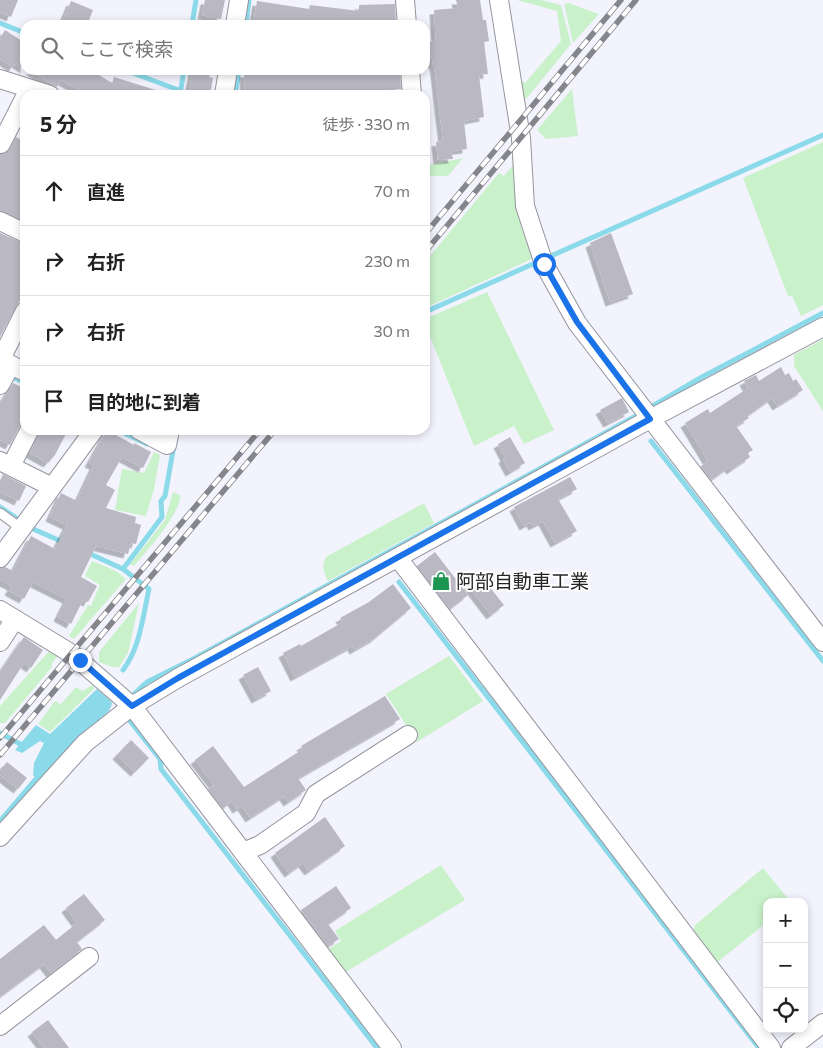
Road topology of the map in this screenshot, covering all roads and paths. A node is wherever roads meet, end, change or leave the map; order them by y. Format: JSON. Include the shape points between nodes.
{"nodes":[{"id":1,"x":239,"y":0,"type":"edge"},
{"id":2,"x":405,"y":0,"type":"edge"},
{"id":3,"x":499,"y":0,"type":"edge"},
{"id":4,"x":236,"y":20,"type":"edge"},
{"id":5,"x":407,"y":20,"type":"edge"},
{"id":6,"x":227,"y":75,"type":"edge"},
{"id":7,"x":410,"y":75,"type":"edge"},
{"id":8,"x":0,"y":79,"type":"edge"},
{"id":9,"x":20,"y":90,"type":"edge"},
{"id":10,"x":225,"y":90,"type":"edge"},
{"id":11,"x":412,"y":90,"type":"edge"},
{"id":12,"x":20,"y":107,"type":"edge"},
{"id":13,"x":1,"y":144,"type":"edge"},
{"id":14,"x":0,"y":221,"type":"edge"},
{"id":15,"x":20,"y":231,"type":"edge"},
{"id":16,"x":20,"y":327,"type":"edge"},
{"id":17,"x":823,"y":327,"type":"edge"},
{"id":18,"x":7,"y":370,"type":"edge"},
{"id":19,"x":646,"y":414,"type":"junction"},
{"id":20,"x":26,"y":435,"type":"edge"},
{"id":21,"x":90,"y":435,"type":"edge"},
{"id":22,"x":149,"y":435,"type":"edge"},
{"id":23,"x":169,"y":435,"type":"edge"},
{"id":24,"x":5,"y":464,"type":"edge"},
{"id":25,"x":52,"y":487,"type":"junction"},
{"id":26,"x":0,"y":513,"type":"edge"},
{"id":27,"x":24,"y":526,"type":"junction"},
{"id":28,"x":0,"y":558,"type":"edge"},
{"id":29,"x":398,"y":558,"type":"junction"},
{"id":30,"x":0,"y":610,"type":"edge"},
{"id":31,"x":15,"y":619,"type":"junction"},
{"id":32,"x":0,"y":642,"type":"edge"},
{"id":33,"x":823,"y":642,"type":"edge"},
{"id":34,"x":132,"y":706,"type":"junction"},
{"id":35,"x":408,"y":735,"type":"dead end"},
{"id":36,"x":0,"y":837,"type":"edge"},
{"id":37,"x":242,"y":852,"type":"junction"},
{"id":38,"x":88,"y":958,"type":"dead end"},
{"id":39,"x":823,"y":1023,"type":"edge"},
{"id":40,"x":0,"y":1026,"type":"edge"},
{"id":41,"x":392,"y":1048,"type":"edge"},
{"id":42,"x":771,"y":1048,"type":"edge"},
{"id":43,"x":791,"y":1048,"type":"edge"}],
"edges":[{"from":1,"to":4,"type":"street"},
{"from":2,"to":5,"type":"street"},
{"from":3,"to":19,"type":"street","via":[[521,138],[525,206],[542,259],[577,322]]},
{"from":6,"to":10,"type":"street"},
{"from":7,"to":11,"type":"street"},
{"from":8,"to":9,"type":"street"},
{"from":12,"to":13,"type":"street"},
{"from":14,"to":15,"type":"street"},
{"from":16,"to":18,"type":"street"},
{"from":17,"to":19,"type":"street"},
{"from":19,"to":29,"type":"street"},
{"from":19,"to":33,"type":"street"},
{"from":20,"to":24,"type":"street"},
{"from":21,"to":25,"type":"street"},
{"from":22,"to":23,"type":"street","via":[[168,445]]},
{"from":24,"to":25,"type":"street"},
{"from":25,"to":27,"type":"street"},
{"from":26,"to":27,"type":"lane"},
{"from":27,"to":28,"type":"street"},
{"from":29,"to":34,"type":"street"},
{"from":29,"to":42,"type":"street"},
{"from":30,"to":31,"type":"street"},
{"from":31,"to":32,"type":"street"},
{"from":31,"to":34,"type":"street","via":[[72,654]]},
{"from":34,"to":36,"type":"street","via":[[85,743]]},
{"from":34,"to":37,"type":"street"},
{"from":35,"to":37,"type":"street","via":[[316,794],[306,813],[260,845]]},
{"from":37,"to":41,"type":"street"},
{"from":38,"to":40,"type":"street"},
{"from":39,"to":43,"type":"street"}]}
